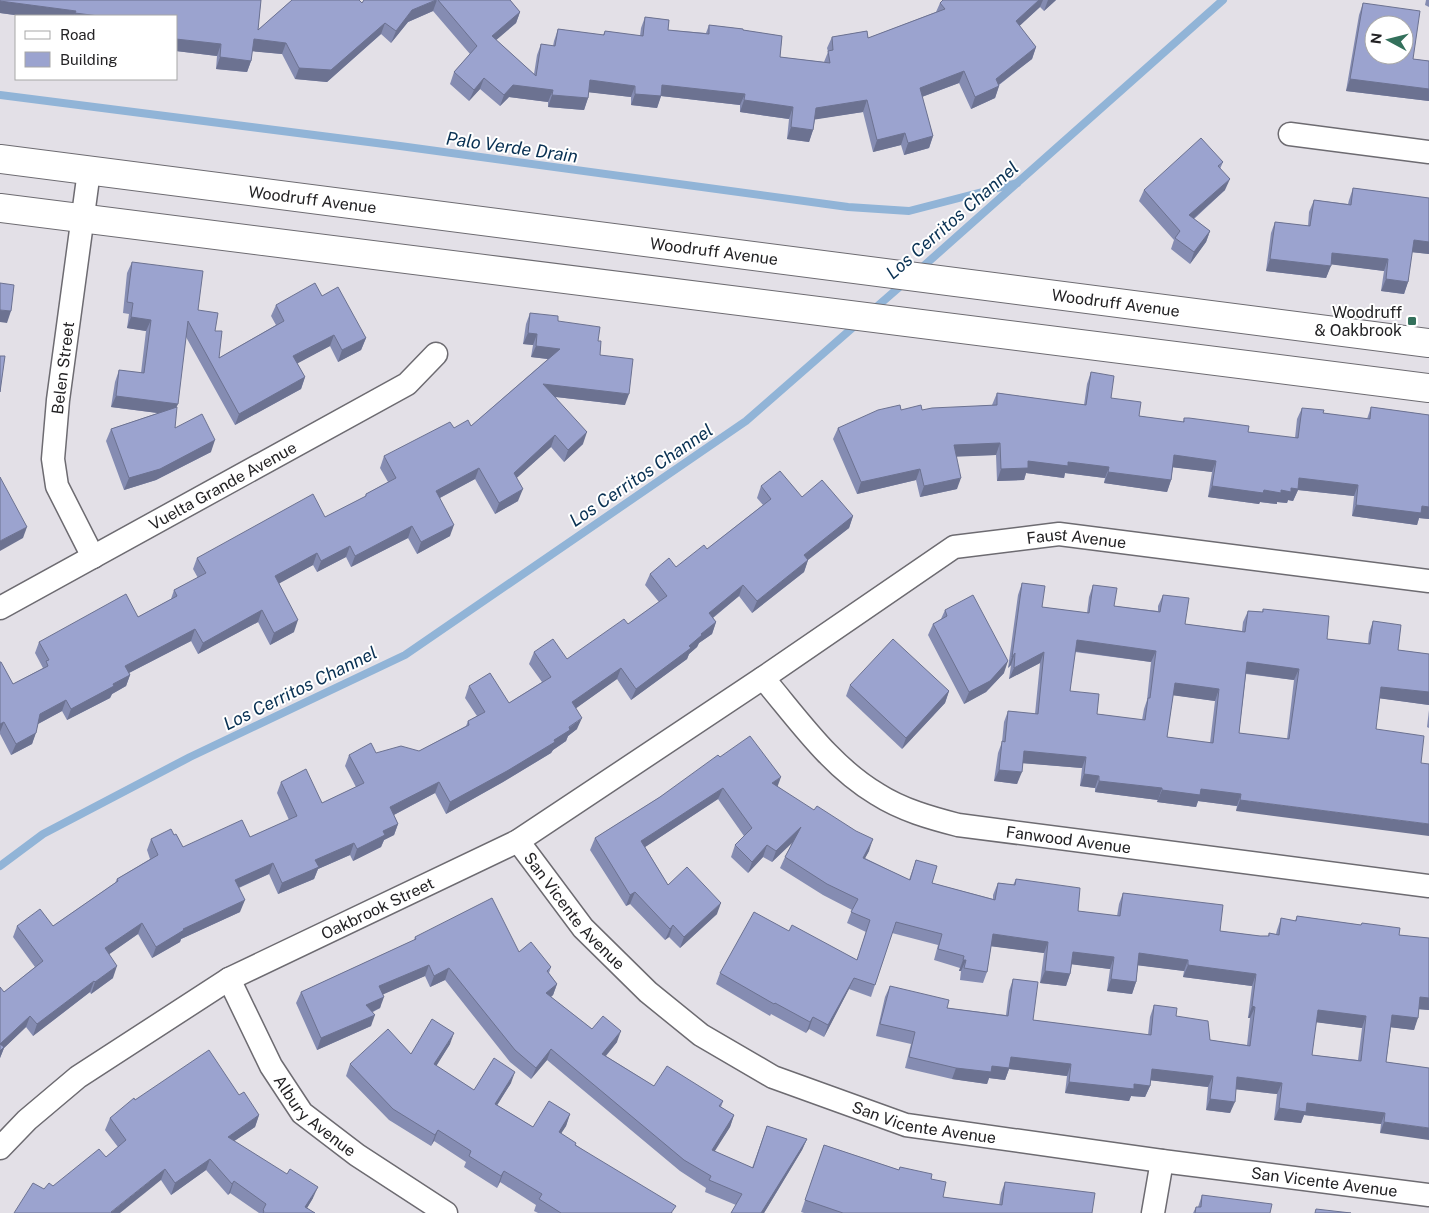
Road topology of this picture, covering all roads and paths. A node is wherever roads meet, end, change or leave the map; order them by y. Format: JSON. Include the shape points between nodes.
{"nodes":[{"id":1,"x":1290,"y":134,"type":"dead end"},
{"id":2,"x":1429,"y":152,"type":"edge"},
{"id":3,"x":0,"y":159,"type":"edge"},
{"id":4,"x":89,"y":171,"type":"junction"},
{"id":5,"x":0,"y":208,"type":"edge"},
{"id":6,"x":83,"y":219,"type":"junction"},
{"id":7,"x":1429,"y":343,"type":"edge"},
{"id":8,"x":436,"y":354,"type":"dead end"},
{"id":9,"x":1429,"y":388,"type":"edge"},
{"id":10,"x":93,"y":558,"type":"junction"},
{"id":11,"x":1429,"y":581,"type":"edge"},
{"id":12,"x":0,"y":608,"type":"edge"},
{"id":13,"x":763,"y":678,"type":"junction"},
{"id":14,"x":518,"y":842,"type":"junction"},
{"id":15,"x":1429,"y":886,"type":"edge"},
{"id":16,"x":229,"y":979,"type":"junction"},
{"id":17,"x":0,"y":1148,"type":"edge"},
{"id":18,"x":1162,"y":1161,"type":"junction"},
{"id":19,"x":1429,"y":1195,"type":"edge"},
{"id":20,"x":446,"y":1213,"type":"edge"},
{"id":21,"x":1153,"y":1213,"type":"edge"}],
"edges":[{"from":1,"to":2,"type":"street"},
{"from":3,"to":4,"type":"main road","name":"Woodruff Avenue"},
{"from":4,"to":6,"type":"street","name":"Belen Street"},
{"from":4,"to":7,"type":"main road","name":"Woodruff Avenue"},
{"from":5,"to":6,"type":"main road"},
{"from":6,"to":9,"type":"main road"},
{"from":6,"to":10,"type":"street","name":"Belen Street","via":[[52,459],[57,486]]},
{"from":8,"to":10,"type":"street","name":"Vuelta Grande Avenue","via":[[407,384]]},
{"from":10,"to":12,"type":"street","name":"Vuelta Grande Avenue"},
{"from":11,"to":13,"type":"street","name":"Faust Avenue","via":[[1059,534],[954,547]]},
{"from":13,"to":14,"type":"street","name":"Oakbrook Street"},
{"from":13,"to":15,"type":"street","name":"Fanwood Avenue","via":[[831,759],[877,794],[921,815],[958,825]]},
{"from":14,"to":16,"type":"street","name":"Oakbrook Street"},
{"from":14,"to":18,"type":"street","name":"San Vicente Avenue","via":[[583,928],[648,992],[701,1035],[773,1077],[906,1125]]},
{"from":16,"to":17,"type":"street","name":"Oakbrook Street","via":[[78,1077],[27,1120]]},
{"from":16,"to":20,"type":"street","name":"Albury Avenue","via":[[271,1066],[302,1113],[357,1155]]},
{"from":18,"to":19,"type":"street","name":"San Vicente Avenue"},
{"from":18,"to":21,"type":"street"}]}
